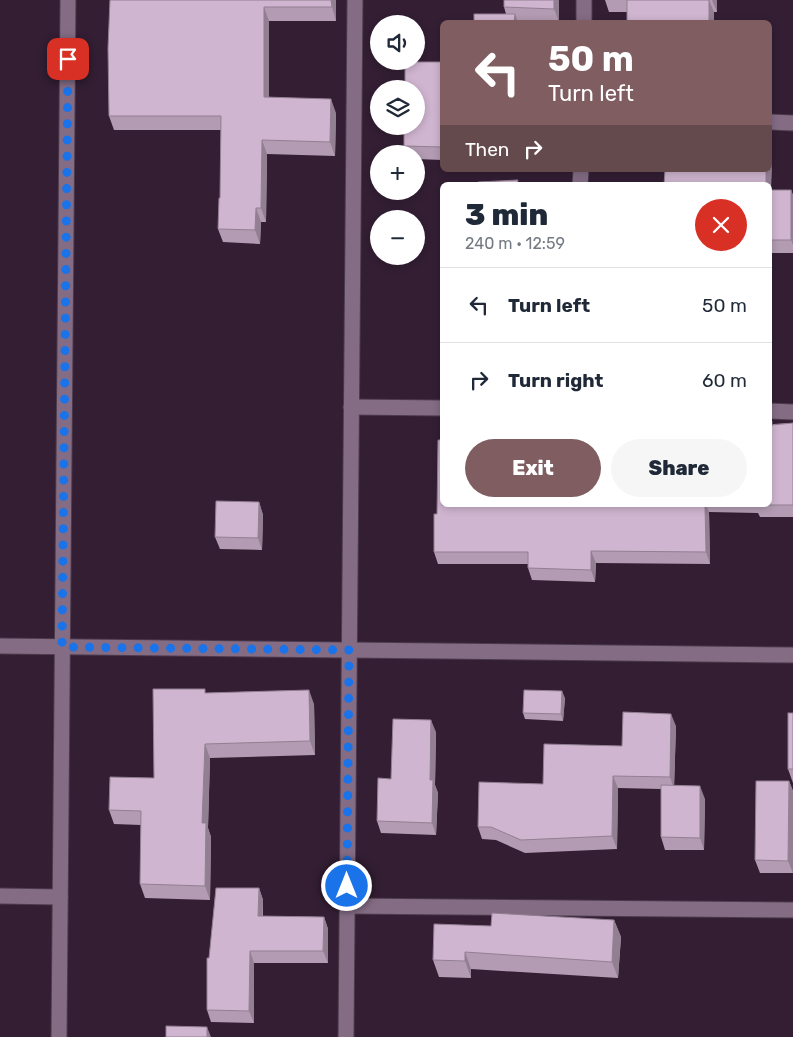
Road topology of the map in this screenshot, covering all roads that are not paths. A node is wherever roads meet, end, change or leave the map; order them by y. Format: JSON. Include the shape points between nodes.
{"nodes":[{"id":1,"x":68,"y":0,"type":"edge"},
{"id":2,"x":355,"y":0,"type":"edge"},
{"id":3,"x":584,"y":0,"type":"edge"},
{"id":4,"x":584,"y":20,"type":"edge"},
{"id":5,"x":772,"y":122,"type":"edge"},
{"id":6,"x":793,"y":123,"type":"edge"},
{"id":7,"x":351,"y":407,"type":"junction"},
{"id":8,"x":440,"y":408,"type":"edge"},
{"id":9,"x":772,"y":412,"type":"edge"},
{"id":10,"x":793,"y":412,"type":"edge"},
{"id":11,"x":0,"y":646,"type":"edge"},
{"id":12,"x":62,"y":647,"type":"junction"},
{"id":13,"x":349,"y":650,"type":"junction"},
{"id":14,"x":793,"y":655,"type":"edge"},
{"id":15,"x":0,"y":896,"type":"edge"},
{"id":16,"x":60,"y":896,"type":"junction"},
{"id":17,"x":347,"y":906,"type":"junction"},
{"id":18,"x":793,"y":910,"type":"edge"},
{"id":19,"x":59,"y":1037,"type":"edge"},
{"id":20,"x":346,"y":1037,"type":"edge"}],
"edges":[{"from":1,"to":12,"type":"street"},
{"from":2,"to":7,"type":"street"},
{"from":3,"to":4,"type":"street"},
{"from":5,"to":6,"type":"street"},
{"from":7,"to":8,"type":"street"},
{"from":7,"to":13,"type":"street"},
{"from":9,"to":10,"type":"street"},
{"from":11,"to":12,"type":"street"},
{"from":12,"to":13,"type":"street"},
{"from":12,"to":16,"type":"street"},
{"from":13,"to":14,"type":"street"},
{"from":13,"to":17,"type":"street"},
{"from":15,"to":16,"type":"street"},
{"from":16,"to":19,"type":"street"},
{"from":17,"to":18,"type":"street"},
{"from":17,"to":20,"type":"street"}]}
